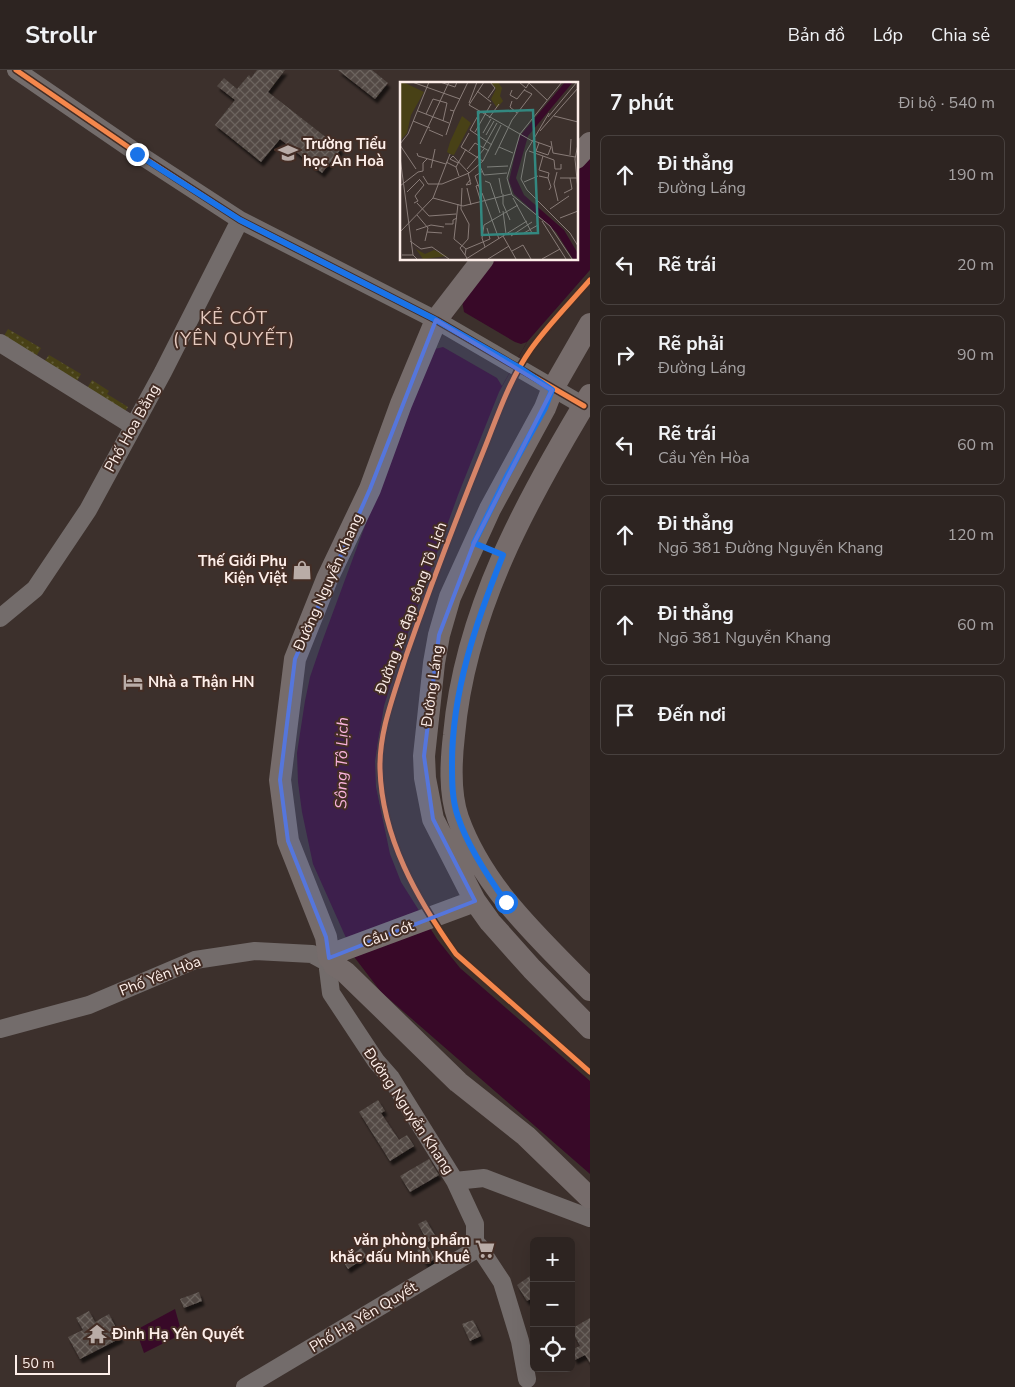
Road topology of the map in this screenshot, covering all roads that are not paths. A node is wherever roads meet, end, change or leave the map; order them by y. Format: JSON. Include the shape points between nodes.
{"nodes":[{"id":1,"x":16,"y":70,"type":"edge"},
{"id":2,"x":590,"y":144,"type":"edge"},
{"id":3,"x":578,"y":156,"type":"edge"},
{"id":4,"x":240,"y":220,"type":"junction"},
{"id":5,"x":482,"y":260,"type":"edge"},
{"id":6,"x":442,"y":323,"type":"junction"},
{"id":7,"x":590,"y":324,"type":"edge"},
{"id":8,"x":0,"y":343,"type":"edge"},
{"id":9,"x":552,"y":390,"type":"junction"},
{"id":10,"x":587,"y":401,"type":"edge"},
{"id":11,"x":132,"y":425,"type":"junction"},
{"id":12,"x":474,"y":543,"type":"junction"},
{"id":13,"x":503,"y":555,"type":"junction"},
{"id":14,"x":0,"y":618,"type":"edge"},
{"id":15,"x":475,"y":901,"type":"junction"},
{"id":16,"x":333,"y":960,"type":"junction"},
{"id":17,"x":590,"y":990,"type":"edge"},
{"id":18,"x":588,"y":1022,"type":"edge"},
{"id":19,"x":0,"y":1029,"type":"edge"},
{"id":20,"x":455,"y":1181,"type":"junction"},
{"id":21,"x":590,"y":1198,"type":"edge"},
{"id":22,"x":590,"y":1218,"type":"edge"},
{"id":23,"x":480,"y":1247,"type":"junction"},
{"id":24,"x":528,"y":1379,"type":"dead end"},
{"id":25,"x":245,"y":1387,"type":"edge"}],
"edges":[{"from":1,"to":4,"type":"street"},
{"from":2,"to":3,"type":"main road"},
{"from":4,"to":6,"type":"street"},
{"from":4,"to":11,"type":"street","name":"Phố Hoa Bằng","via":[[163,372]]},
{"from":5,"to":6,"type":"main road","name":"Đường Nguyễn Khang"},
{"from":6,"to":9,"type":"street"},
{"from":6,"to":16,"type":"main road","name":"Đường Nguyễn Khang","via":[[401,404],[370,489],[327,579],[295,659],[280,780],[288,841]]},
{"from":7,"to":9,"type":"main road","name":"Đường Láng"},
{"from":8,"to":11,"type":"street"},
{"from":9,"to":10,"type":"street"},
{"from":9,"to":12,"type":"main road","name":"Đường Láng"},
{"from":10,"to":13,"type":"main road","name":"Đường Láng","via":[[545,471]]},
{"from":11,"to":14,"type":"street","name":"Phố Hoa Bằng","via":[[88,510],[35,589]]},
{"from":12,"to":13,"type":"main road"},
{"from":12,"to":15,"type":"main road","name":"Đường Láng","via":[[450,597],[439,635],[428,702],[424,756],[429,799],[439,834]]},
{"from":13,"to":17,"type":"main road","name":"Đường Láng","via":[[482,608],[463,671],[452,752],[456,809],[489,878],[510,907]]},
{"from":15,"to":16,"type":"main road","name":"Cầu Cót"},
{"from":15,"to":18,"type":"main road","name":"Đường Láng","via":[[526,962]]},
{"from":16,"to":19,"type":"street","name":"Phố Yên Hòa","via":[[312,954],[256,951],[195,960],[89,1005]]},
{"from":16,"to":20,"type":"street","name":"Đường Nguyễn Khang","via":[[331,993],[391,1078]]},
{"from":16,"to":21,"type":"main road","via":[[458,1082],[526,1136]]},
{"from":20,"to":22,"type":"street","name":"Đường Nguyễn Khang","via":[[484,1178]]},
{"from":20,"to":23,"type":"street","via":[[475,1224],[475,1241]]},
{"from":23,"to":24,"type":"street","via":[[502,1282]]},
{"from":23,"to":25,"type":"street","name":"Phố Hạ Yên Quyết"}]}
